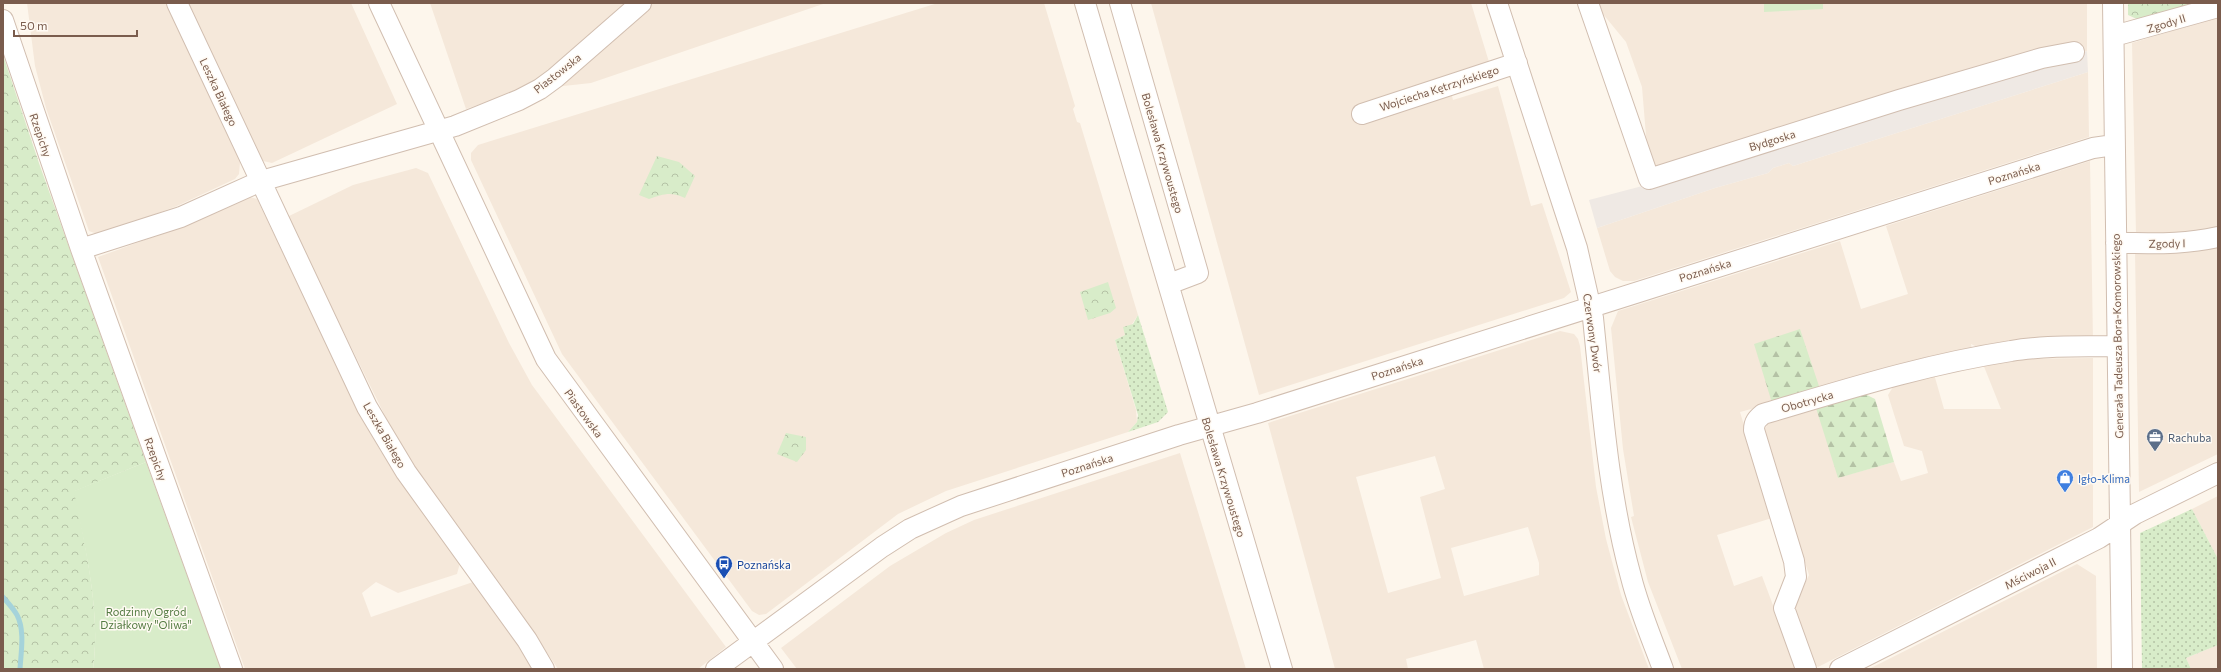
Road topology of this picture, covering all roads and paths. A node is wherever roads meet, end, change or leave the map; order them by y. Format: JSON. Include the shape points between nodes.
{"nodes":[{"id":1,"x":177,"y":3,"type":"edge"},
{"id":2,"x":379,"y":3,"type":"edge"},
{"id":3,"x":642,"y":3,"type":"edge"},
{"id":4,"x":1085,"y":3,"type":"edge"},
{"id":5,"x":1120,"y":3,"type":"edge"},
{"id":6,"x":1497,"y":3,"type":"edge"},
{"id":7,"x":1588,"y":3,"type":"edge"},
{"id":8,"x":2113,"y":3,"type":"edge"},
{"id":9,"x":2218,"y":7,"type":"edge"},
{"id":10,"x":3,"y":20,"type":"edge"},
{"id":11,"x":2114,"y":36,"type":"junction"},
{"id":12,"x":2074,"y":52,"type":"dead end"},
{"id":13,"x":1517,"y":63,"type":"junction"},
{"id":14,"x":1362,"y":114,"type":"dead end"},
{"id":15,"x":439,"y":131,"type":"junction"},
{"id":16,"x":2114,"y":145,"type":"junction"},
{"id":17,"x":261,"y":181,"type":"junction"},
{"id":18,"x":2218,"y":236,"type":"edge"},
{"id":19,"x":2116,"y":243,"type":"junction"},
{"id":20,"x":81,"y":249,"type":"junction"},
{"id":21,"x":1169,"y":284,"type":"junction"},
{"id":22,"x":1592,"y":306,"type":"junction"},
{"id":23,"x":2117,"y":346,"type":"junction"},
{"id":24,"x":1210,"y":428,"type":"junction"},
{"id":25,"x":2218,"y":473,"type":"edge"},
{"id":26,"x":2120,"y":524,"type":"junction"},
{"id":27,"x":753,"y":641,"type":"junction"},
{"id":28,"x":232,"y":669,"type":"edge"},
{"id":29,"x":544,"y":669,"type":"edge"},
{"id":30,"x":716,"y":669,"type":"edge"},
{"id":31,"x":773,"y":669,"type":"edge"},
{"id":32,"x":1282,"y":669,"type":"edge"},
{"id":33,"x":1663,"y":669,"type":"edge"},
{"id":34,"x":1806,"y":669,"type":"edge"},
{"id":35,"x":1840,"y":669,"type":"edge"},
{"id":36,"x":2122,"y":669,"type":"edge"}],
"edges":[{"from":1,"to":17,"type":"street","name":"Leszka Białego"},
{"from":2,"to":15,"type":"street","name":"Piastowska"},
{"from":3,"to":15,"type":"street","name":"Piastowska","via":[[540,89],[494,111]]},
{"from":4,"to":21,"type":"street","name":"Bolesława Krzywoustego"},
{"from":5,"to":21,"type":"street","name":"Bolesława Krzywoustego","via":[[1198,273]]},
{"from":6,"to":13,"type":"street","name":"Czerwony Dwór"},
{"from":7,"to":12,"type":"street","name":"Bydgoska","via":[[1649,180],[1907,98],[2042,58]]},
{"from":8,"to":11,"type":"street","name":"Generała Tadeusza Bora-Komorowskiego"},
{"from":9,"to":11,"type":"street","name":"Zgody II"},
{"from":10,"to":20,"type":"street","name":"Rzepichy"},
{"from":11,"to":16,"type":"street","name":"Generała Tadeusza Bora-Komorowskiego"},
{"from":13,"to":14,"type":"street","name":"Wojciecha Kętrzyńskiego"},
{"from":13,"to":22,"type":"street","name":"Czerwony Dwór","via":[[1577,248]]},
{"from":15,"to":17,"type":"street"},
{"from":15,"to":27,"type":"street","name":"Piastowska","via":[[546,359]]},
{"from":16,"to":19,"type":"street","name":"Generała Tadeusza Bora-Komorowskiego"},
{"from":16,"to":22,"type":"street","name":"Poznańska","via":[[2093,148]]},
{"from":17,"to":20,"type":"street","via":[[181,217]]},
{"from":17,"to":29,"type":"street","name":"Leszka Białego","via":[[367,407],[406,472],[527,640]]},
{"from":18,"to":19,"type":"street","name":"Zgody I","via":[[2190,243],[2162,245]]},
{"from":19,"to":23,"type":"street","name":"Generała Tadeusza Bora-Komorowskiego"},
{"from":20,"to":28,"type":"street","name":"Rzepichy"},
{"from":21,"to":24,"type":"street","name":"Bolesława Krzywoustego"},
{"from":22,"to":24,"type":"street","name":"Poznańska"},
{"from":22,"to":33,"type":"street","name":"Czerwony Dwór","via":[[1609,472],[1622,541],[1640,609]]},
{"from":23,"to":26,"type":"street","name":"Generała Tadeusza Bora-Komorowskiego"},
{"from":23,"to":34,"type":"street","name":"Obotrycka","via":[[2004,352],[1877,381],[1758,417],[1754,430],[1794,561],[1796,577],[1784,608]]},
{"from":24,"to":27,"type":"street","name":"Poznańska","via":[[1179,435],[997,494],[928,520],[882,547]]},
{"from":24,"to":32,"type":"street","name":"Bolesława Krzywoustego"},
{"from":25,"to":26,"type":"street","name":"Mściwoja II"},
{"from":26,"to":35,"type":"street","name":"Mściwoja II","via":[[2099,538]]},
{"from":26,"to":36,"type":"street","name":"Generała Tadeusza Bora-Komorowskiego"},
{"from":27,"to":30,"type":"street","name":"Poznańska"},
{"from":27,"to":31,"type":"street","name":"Piastowska"}]}
